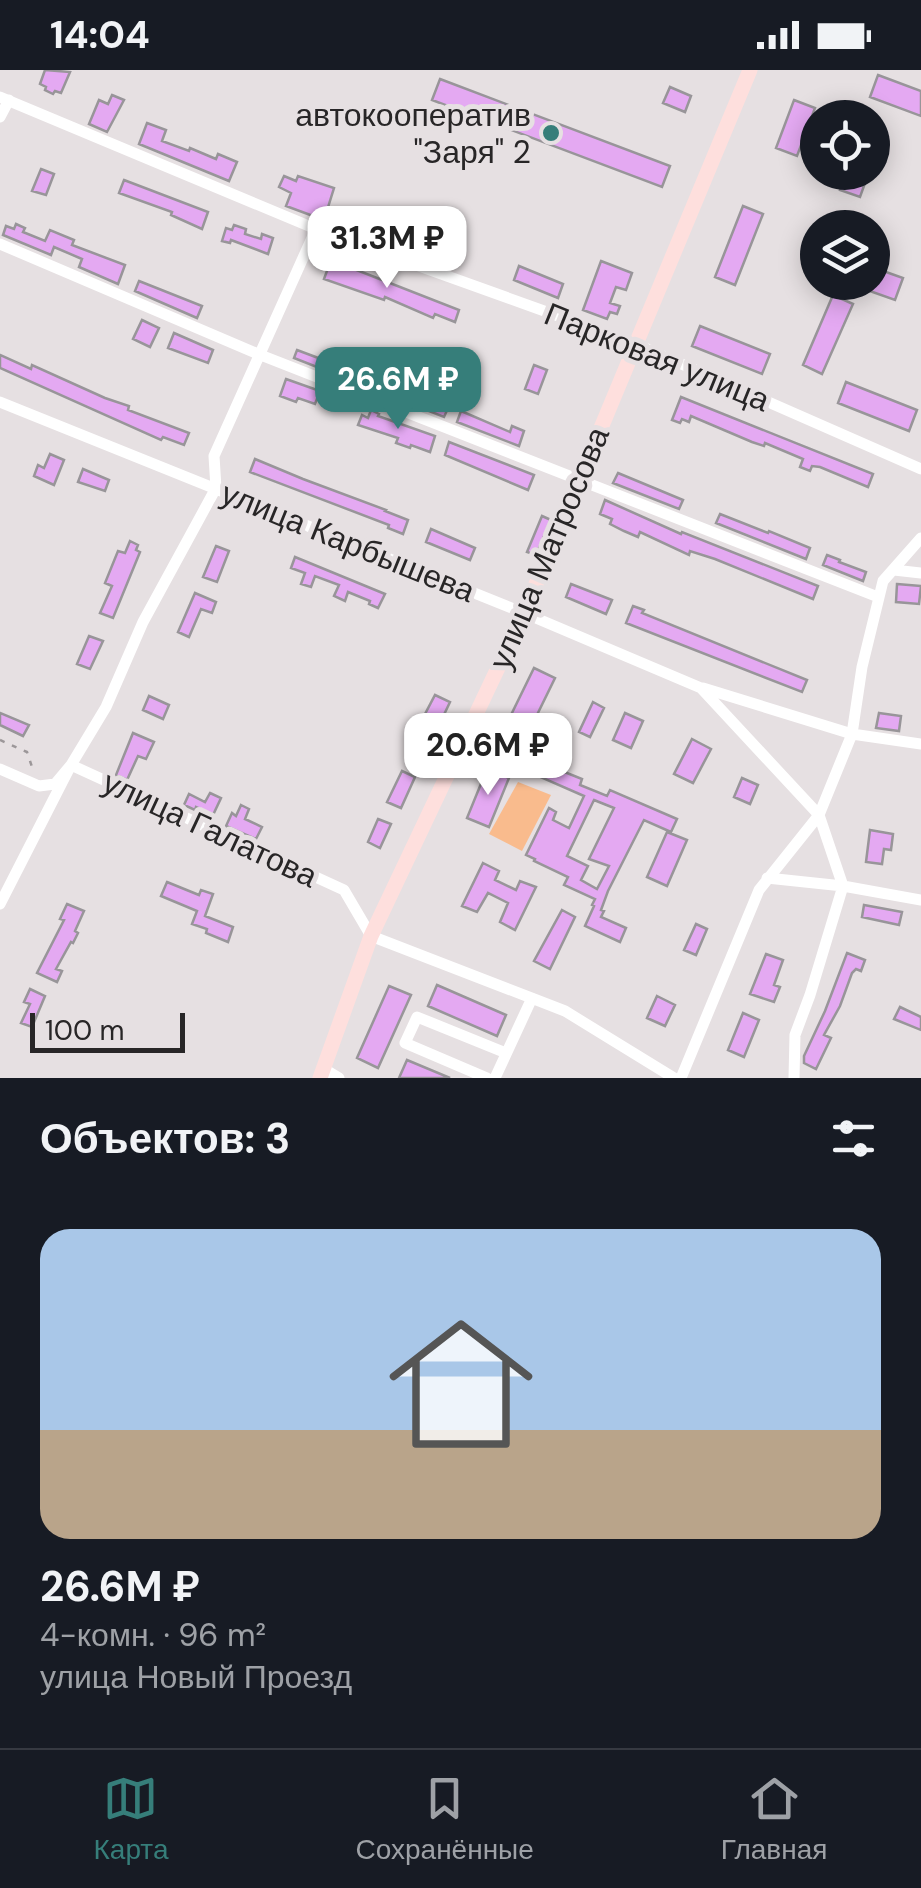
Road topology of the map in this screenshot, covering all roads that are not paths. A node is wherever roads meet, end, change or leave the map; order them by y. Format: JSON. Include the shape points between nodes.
{"nodes":[{"id":1,"x":750,"y":70,"type":"edge"},
{"id":2,"x":4,"y":98,"type":"edge"},
{"id":3,"x":0,"y":117,"type":"edge"},
{"id":4,"x":316,"y":228,"type":"junction"},
{"id":5,"x":0,"y":244,"type":"edge"},
{"id":6,"x":636,"y":344,"type":"junction"},
{"id":7,"x":258,"y":354,"type":"junction"},
{"id":8,"x":0,"y":402,"type":"edge"},
{"id":9,"x":921,"y":469,"type":"edge"},
{"id":10,"x":580,"y":479,"type":"junction"},
{"id":11,"x":216,"y":488,"type":"junction"},
{"id":12,"x":921,"y":538,"type":"edge"},
{"id":13,"x":894,"y":570,"type":"junction"},
{"id":14,"x":921,"y":573,"type":"edge"},
{"id":15,"x":878,"y":597,"type":"junction"},
{"id":16,"x":524,"y":614,"type":"junction"},
{"id":17,"x":702,"y":688,"type":"junction"},
{"id":18,"x":852,"y":734,"type":"junction"},
{"id":19,"x":921,"y":744,"type":"edge"},
{"id":20,"x":71,"y":765,"type":"junction"},
{"id":21,"x":0,"y":769,"type":"edge"},
{"id":22,"x":820,"y":815,"type":"junction"},
{"id":23,"x":768,"y":878,"type":"junction"},
{"id":24,"x":843,"y":886,"type":"junction"},
{"id":25,"x":921,"y":900,"type":"edge"},
{"id":26,"x":0,"y":904,"type":"edge"},
{"id":27,"x":372,"y":936,"type":"junction"},
{"id":28,"x":532,"y":998,"type":"junction"},
{"id":29,"x":506,"y":1053,"type":"junction"},
{"id":30,"x":322,"y":1074,"type":"edge"},
{"id":31,"x":340,"y":1078,"type":"edge"},
{"id":32,"x":486,"y":1078,"type":"edge"},
{"id":33,"x":495,"y":1078,"type":"edge"},
{"id":34,"x":678,"y":1078,"type":"edge"},
{"id":35,"x":794,"y":1078,"type":"edge"}],
"edges":[{"from":1,"to":6,"type":"street","name":"улица Матросова"},
{"from":2,"to":3,"type":"street"},
{"from":2,"to":4,"type":"street","name":"Парковая улица"},
{"from":4,"to":6,"type":"street","name":"Парковая улица"},
{"from":4,"to":7,"type":"street"},
{"from":5,"to":7,"type":"street"},
{"from":6,"to":9,"type":"street","name":"Парковая улица"},
{"from":6,"to":10,"type":"street","name":"улица Матросова"},
{"from":7,"to":10,"type":"street"},
{"from":7,"to":11,"type":"street","via":[[214,456]]},
{"from":8,"to":11,"type":"street","name":"улица Карбышева"},
{"from":10,"to":15,"type":"street"},
{"from":10,"to":16,"type":"street","name":"улица Матросова"},
{"from":11,"to":16,"type":"street","name":"улица Карбышева"},
{"from":11,"to":20,"type":"street"},
{"from":12,"to":13,"type":"street"},
{"from":13,"to":14,"type":"street"},
{"from":13,"to":15,"type":"street"},
{"from":15,"to":18,"type":"street"},
{"from":16,"to":17,"type":"street","name":"улица Карбышева"},
{"from":16,"to":27,"type":"street","name":"улица Матросова"},
{"from":17,"to":18,"type":"street"},
{"from":17,"to":22,"type":"street","name":"улица Карбышева"},
{"from":18,"to":19,"type":"street"},
{"from":18,"to":22,"type":"street"},
{"from":20,"to":21,"type":"street","name":"улица Галатова","via":[[55,784],[39,786]]},
{"from":20,"to":26,"type":"street"},
{"from":20,"to":27,"type":"street","name":"улица Галатова","via":[[344,890]]},
{"from":22,"to":23,"type":"street"},
{"from":22,"to":24,"type":"street"},
{"from":23,"to":24,"type":"street"},
{"from":23,"to":34,"type":"street"},
{"from":24,"to":25,"type":"street"},
{"from":24,"to":35,"type":"street","via":[[795,1036]]},
{"from":27,"to":28,"type":"street"},
{"from":27,"to":30,"type":"street","name":"улица Матросова"},
{"from":28,"to":29,"type":"street"},
{"from":28,"to":34,"type":"street"},
{"from":29,"to":32,"type":"street","via":[[418,1017],[404,1043]]},
{"from":29,"to":33,"type":"street"},
{"from":30,"to":31,"type":"street"}]}
